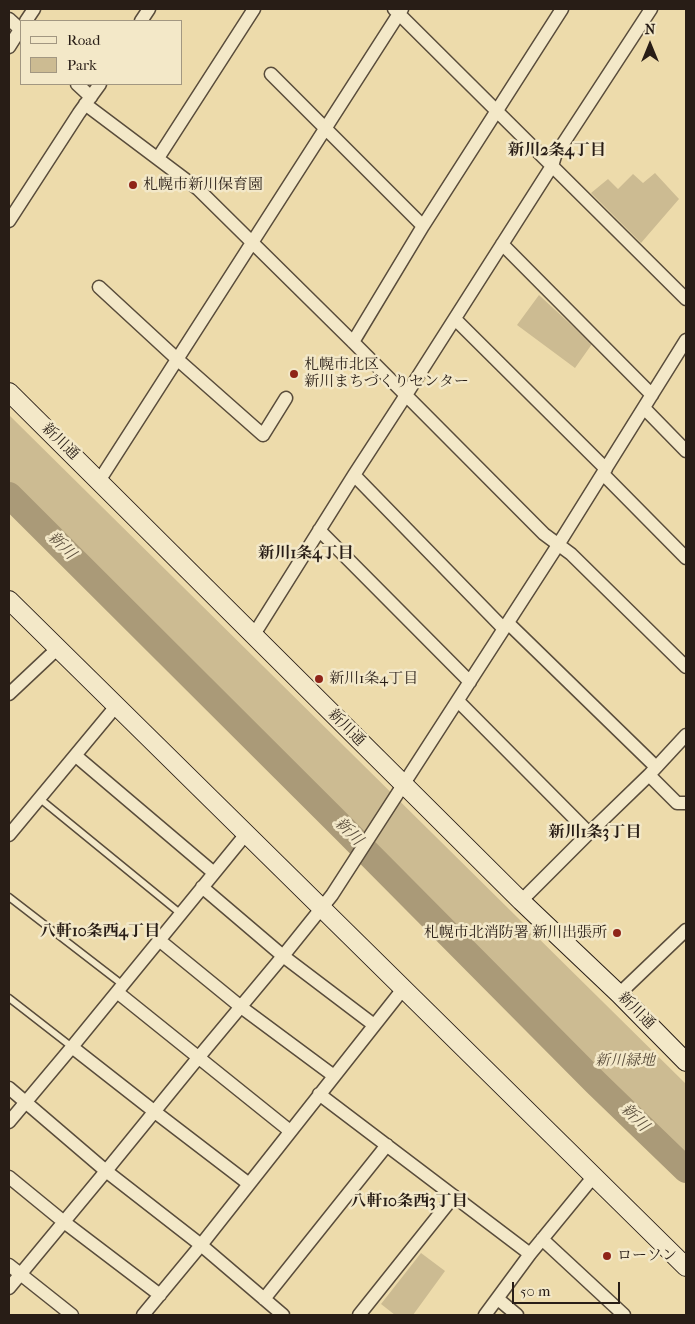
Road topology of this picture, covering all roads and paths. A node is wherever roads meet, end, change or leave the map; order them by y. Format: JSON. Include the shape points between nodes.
{"nodes":[{"id":1,"x":34,"y":9,"type":"edge"},
{"id":2,"x":149,"y":9,"type":"edge"},
{"id":3,"x":254,"y":9,"type":"edge"},
{"id":4,"x":562,"y":9,"type":"edge"},
{"id":5,"x":651,"y":9,"type":"edge"},
{"id":6,"x":398,"y":10,"type":"edge"},
{"id":7,"x":9,"y":19,"type":"edge"},
{"id":8,"x":27,"y":20,"type":"edge"},
{"id":9,"x":142,"y":20,"type":"edge"},
{"id":10,"x":20,"y":26,"type":"edge"},
{"id":11,"x":20,"y":30,"type":"edge"},
{"id":12,"x":9,"y":47,"type":"edge"},
{"id":13,"x":271,"y":74,"type":"dead end"},
{"id":14,"x":78,"y":85,"type":"edge"},
{"id":15,"x":99,"y":85,"type":"edge"},
{"id":16,"x":88,"y":100,"type":"junction"},
{"id":17,"x":496,"y":110,"type":"junction"},
{"id":18,"x":325,"y":128,"type":"junction"},
{"id":19,"x":158,"y":158,"type":"junction"},
{"id":20,"x":552,"y":166,"type":"junction"},
{"id":21,"x":9,"y":221,"type":"edge"},
{"id":22,"x":423,"y":226,"type":"junction"},
{"id":23,"x":252,"y":242,"type":"junction"},
{"id":24,"x":502,"y":244,"type":"junction"},
{"id":25,"x":99,"y":287,"type":"dead end"},
{"id":26,"x":686,"y":299,"type":"edge"},
{"id":27,"x":455,"y":319,"type":"junction"},
{"id":28,"x":686,"y":340,"type":"edge"},
{"id":29,"x":353,"y":342,"type":"junction"},
{"id":30,"x":177,"y":359,"type":"junction"},
{"id":31,"x":9,"y":392,"type":"edge"},
{"id":32,"x":406,"y":395,"type":"junction"},
{"id":33,"x":652,"y":395,"type":"junction"},
{"id":34,"x":286,"y":398,"type":"dead end"},
{"id":35,"x":644,"y":408,"type":"junction"},
{"id":36,"x":686,"y":451,"type":"edge"},
{"id":37,"x":604,"y":471,"type":"junction"},
{"id":38,"x":354,"y":475,"type":"junction"},
{"id":39,"x":99,"y":481,"type":"junction"},
{"id":40,"x":319,"y":530,"type":"junction"},
{"id":41,"x":558,"y":545,"type":"junction"},
{"id":42,"x":686,"y":558,"type":"edge"},
{"id":43,"x":9,"y":600,"type":"edge"},
{"id":44,"x":506,"y":626,"type":"junction"},
{"id":45,"x":253,"y":636,"type":"junction"},
{"id":46,"x":58,"y":648,"type":"junction"},
{"id":47,"x":686,"y":667,"type":"edge"},
{"id":48,"x":470,"y":682,"type":"junction"},
{"id":49,"x":9,"y":694,"type":"edge"},
{"id":50,"x":458,"y":701,"type":"junction"},
{"id":51,"x":117,"y":705,"type":"junction"},
{"id":52,"x":686,"y":735,"type":"edge"},
{"id":53,"x":76,"y":756,"type":"junction"},
{"id":54,"x":652,"y":771,"type":"junction"},
{"id":55,"x":404,"y":785,"type":"junction"},
{"id":56,"x":40,"y":798,"type":"junction"},
{"id":57,"x":686,"y":803,"type":"edge"},
{"id":58,"x":589,"y":833,"type":"junction"},
{"id":59,"x":246,"y":834,"type":"junction"},
{"id":60,"x":9,"y":835,"type":"edge"},
{"id":61,"x":214,"y":873,"type":"junction"},
{"id":62,"x":202,"y":888,"type":"junction"},
{"id":63,"x":9,"y":896,"type":"edge"},
{"id":64,"x":521,"y":901,"type":"junction"},
{"id":65,"x":327,"y":902,"type":"junction"},
{"id":66,"x":181,"y":914,"type":"junction"},
{"id":67,"x":686,"y":930,"type":"edge"},
{"id":68,"x":159,"y":940,"type":"junction"},
{"id":69,"x":283,"y":956,"type":"junction"},
{"id":70,"x":403,"y":988,"type":"junction"},
{"id":71,"x":120,"y":989,"type":"junction"},
{"id":72,"x":619,"y":994,"type":"junction"},
{"id":73,"x":9,"y":998,"type":"edge"},
{"id":74,"x":241,"y":1007,"type":"junction"},
{"id":75,"x":374,"y":1025,"type":"junction"},
{"id":76,"x":72,"y":1046,"type":"junction"},
{"id":77,"x":198,"y":1058,"type":"junction"},
{"id":78,"x":686,"y":1062,"type":"edge"},
{"id":79,"x":334,"y":1076,"type":"junction"},
{"id":80,"x":9,"y":1088,"type":"edge"},
{"id":81,"x":320,"y":1094,"type":"junction"},
{"id":82,"x":26,"y":1102,"type":"junction"},
{"id":83,"x":155,"y":1112,"type":"junction"},
{"id":84,"x":9,"y":1122,"type":"edge"},
{"id":85,"x":290,"y":1131,"type":"junction"},
{"id":86,"x":387,"y":1145,"type":"junction"},
{"id":87,"x":106,"y":1171,"type":"junction"},
{"id":88,"x":594,"y":1176,"type":"junction"},
{"id":89,"x":9,"y":1178,"type":"edge"},
{"id":90,"x":249,"y":1184,"type":"junction"},
{"id":91,"x":454,"y":1196,"type":"junction"},
{"id":92,"x":64,"y":1222,"type":"junction"},
{"id":93,"x":542,"y":1239,"type":"junction"},
{"id":94,"x":201,"y":1245,"type":"junction"},
{"id":95,"x":530,"y":1254,"type":"junction"},
{"id":96,"x":9,"y":1265,"type":"edge"},
{"id":97,"x":686,"y":1268,"type":"edge"},
{"id":98,"x":20,"y":1274,"type":"junction"},
{"id":99,"x":9,"y":1288,"type":"edge"},
{"id":100,"x":160,"y":1295,"type":"junction"},
{"id":101,"x":498,"y":1298,"type":"junction"},
{"id":102,"x":264,"y":1299,"type":"junction"},
{"id":103,"x":72,"y":1315,"type":"edge"},
{"id":104,"x":143,"y":1315,"type":"edge"},
{"id":105,"x":283,"y":1315,"type":"edge"},
{"id":106,"x":359,"y":1315,"type":"edge"},
{"id":107,"x":485,"y":1315,"type":"edge"},
{"id":108,"x":517,"y":1315,"type":"edge"},
{"id":109,"x":624,"y":1315,"type":"edge"}],
"edges":[{"from":1,"to":8,"type":"street"},
{"from":2,"to":9,"type":"street"},
{"from":3,"to":19,"type":"street"},
{"from":4,"to":17,"type":"street"},
{"from":5,"to":20,"type":"street","via":[[555,156]]},
{"from":6,"to":17,"type":"street"},
{"from":6,"to":18,"type":"street"},
{"from":7,"to":10,"type":"street"},
{"from":11,"to":12,"type":"street"},
{"from":13,"to":18,"type":"street"},
{"from":14,"to":16,"type":"street"},
{"from":15,"to":16,"type":"street"},
{"from":16,"to":19,"type":"street"},
{"from":16,"to":21,"type":"street"},
{"from":17,"to":20,"type":"street"},
{"from":17,"to":22,"type":"street"},
{"from":18,"to":22,"type":"street"},
{"from":18,"to":23,"type":"street"},
{"from":19,"to":23,"type":"street","via":[[198,189]]},
{"from":20,"to":24,"type":"street"},
{"from":20,"to":26,"type":"street"},
{"from":22,"to":29,"type":"street"},
{"from":23,"to":29,"type":"street"},
{"from":23,"to":30,"type":"street"},
{"from":24,"to":27,"type":"street"},
{"from":24,"to":33,"type":"street"},
{"from":25,"to":30,"type":"street"},
{"from":27,"to":32,"type":"street"},
{"from":27,"to":37,"type":"street"},
{"from":28,"to":33,"type":"street"},
{"from":29,"to":32,"type":"street"},
{"from":30,"to":34,"type":"street","via":[[263,435]]},
{"from":30,"to":39,"type":"street"},
{"from":31,"to":39,"type":"street","name":"新川通"},
{"from":32,"to":38,"type":"street"},
{"from":32,"to":41,"type":"street"},
{"from":33,"to":35,"type":"street"},
{"from":35,"to":36,"type":"street"},
{"from":35,"to":37,"type":"street"},
{"from":37,"to":41,"type":"street"},
{"from":37,"to":42,"type":"street"},
{"from":38,"to":40,"type":"street"},
{"from":38,"to":44,"type":"street"},
{"from":39,"to":45,"type":"street","name":"新川通"},
{"from":40,"to":45,"type":"street"},
{"from":40,"to":48,"type":"street"},
{"from":41,"to":44,"type":"street"},
{"from":41,"to":47,"type":"street"},
{"from":43,"to":46,"type":"street"},
{"from":44,"to":48,"type":"street"},
{"from":44,"to":54,"type":"street"},
{"from":45,"to":55,"type":"street","name":"新川通"},
{"from":46,"to":49,"type":"street"},
{"from":46,"to":51,"type":"street"},
{"from":48,"to":50,"type":"street"},
{"from":50,"to":55,"type":"street"},
{"from":50,"to":58,"type":"street"},
{"from":51,"to":53,"type":"street"},
{"from":51,"to":59,"type":"street"},
{"from":52,"to":54,"type":"street"},
{"from":53,"to":56,"type":"street"},
{"from":53,"to":61,"type":"street"},
{"from":54,"to":57,"type":"street","via":[[678,803]]},
{"from":54,"to":58,"type":"street"},
{"from":55,"to":64,"type":"street","name":"新川通"},
{"from":55,"to":65,"type":"street"},
{"from":56,"to":60,"type":"street"},
{"from":56,"to":66,"type":"lane"},
{"from":58,"to":64,"type":"street"},
{"from":59,"to":61,"type":"street"},
{"from":59,"to":65,"type":"street"},
{"from":61,"to":62,"type":"street"},
{"from":62,"to":66,"type":"street"},
{"from":62,"to":69,"type":"street"},
{"from":63,"to":71,"type":"lane"},
{"from":64,"to":72,"type":"street","name":"新川通"},
{"from":65,"to":69,"type":"street"},
{"from":65,"to":70,"type":"street"},
{"from":66,"to":68,"type":"street"},
{"from":67,"to":72,"type":"street"},
{"from":68,"to":71,"type":"street"},
{"from":68,"to":74,"type":"street"},
{"from":69,"to":74,"type":"street"},
{"from":69,"to":75,"type":"street"},
{"from":70,"to":75,"type":"street"},
{"from":70,"to":88,"type":"street"},
{"from":71,"to":76,"type":"street"},
{"from":71,"to":77,"type":"street"},
{"from":72,"to":78,"type":"street","name":"新川通"},
{"from":73,"to":76,"type":"lane"},
{"from":74,"to":77,"type":"street"},
{"from":74,"to":79,"type":"street"},
{"from":75,"to":79,"type":"street"},
{"from":76,"to":82,"type":"street"},
{"from":76,"to":83,"type":"street"},
{"from":77,"to":83,"type":"street"},
{"from":77,"to":85,"type":"street"},
{"from":79,"to":81,"type":"street"},
{"from":80,"to":82,"type":"street"},
{"from":81,"to":85,"type":"street"},
{"from":81,"to":86,"type":"street"},
{"from":82,"to":84,"type":"street"},
{"from":82,"to":87,"type":"street"},
{"from":83,"to":87,"type":"street"},
{"from":83,"to":90,"type":"street"},
{"from":85,"to":90,"type":"street"},
{"from":86,"to":91,"type":"street"},
{"from":86,"to":102,"type":"street"},
{"from":87,"to":92,"type":"street"},
{"from":87,"to":94,"type":"street"},
{"from":88,"to":93,"type":"street"},
{"from":88,"to":97,"type":"street"},
{"from":89,"to":92,"type":"street"},
{"from":90,"to":94,"type":"street"},
{"from":91,"to":95,"type":"street"},
{"from":91,"to":106,"type":"street"},
{"from":92,"to":98,"type":"street"},
{"from":92,"to":100,"type":"street"},
{"from":93,"to":95,"type":"street"},
{"from":93,"to":109,"type":"street"},
{"from":94,"to":100,"type":"street"},
{"from":94,"to":102,"type":"street"},
{"from":95,"to":101,"type":"street"},
{"from":96,"to":98,"type":"street"},
{"from":98,"to":99,"type":"street"},
{"from":98,"to":103,"type":"street"},
{"from":100,"to":104,"type":"street"},
{"from":101,"to":107,"type":"street"},
{"from":101,"to":108,"type":"street"},
{"from":102,"to":105,"type":"street"}]}
